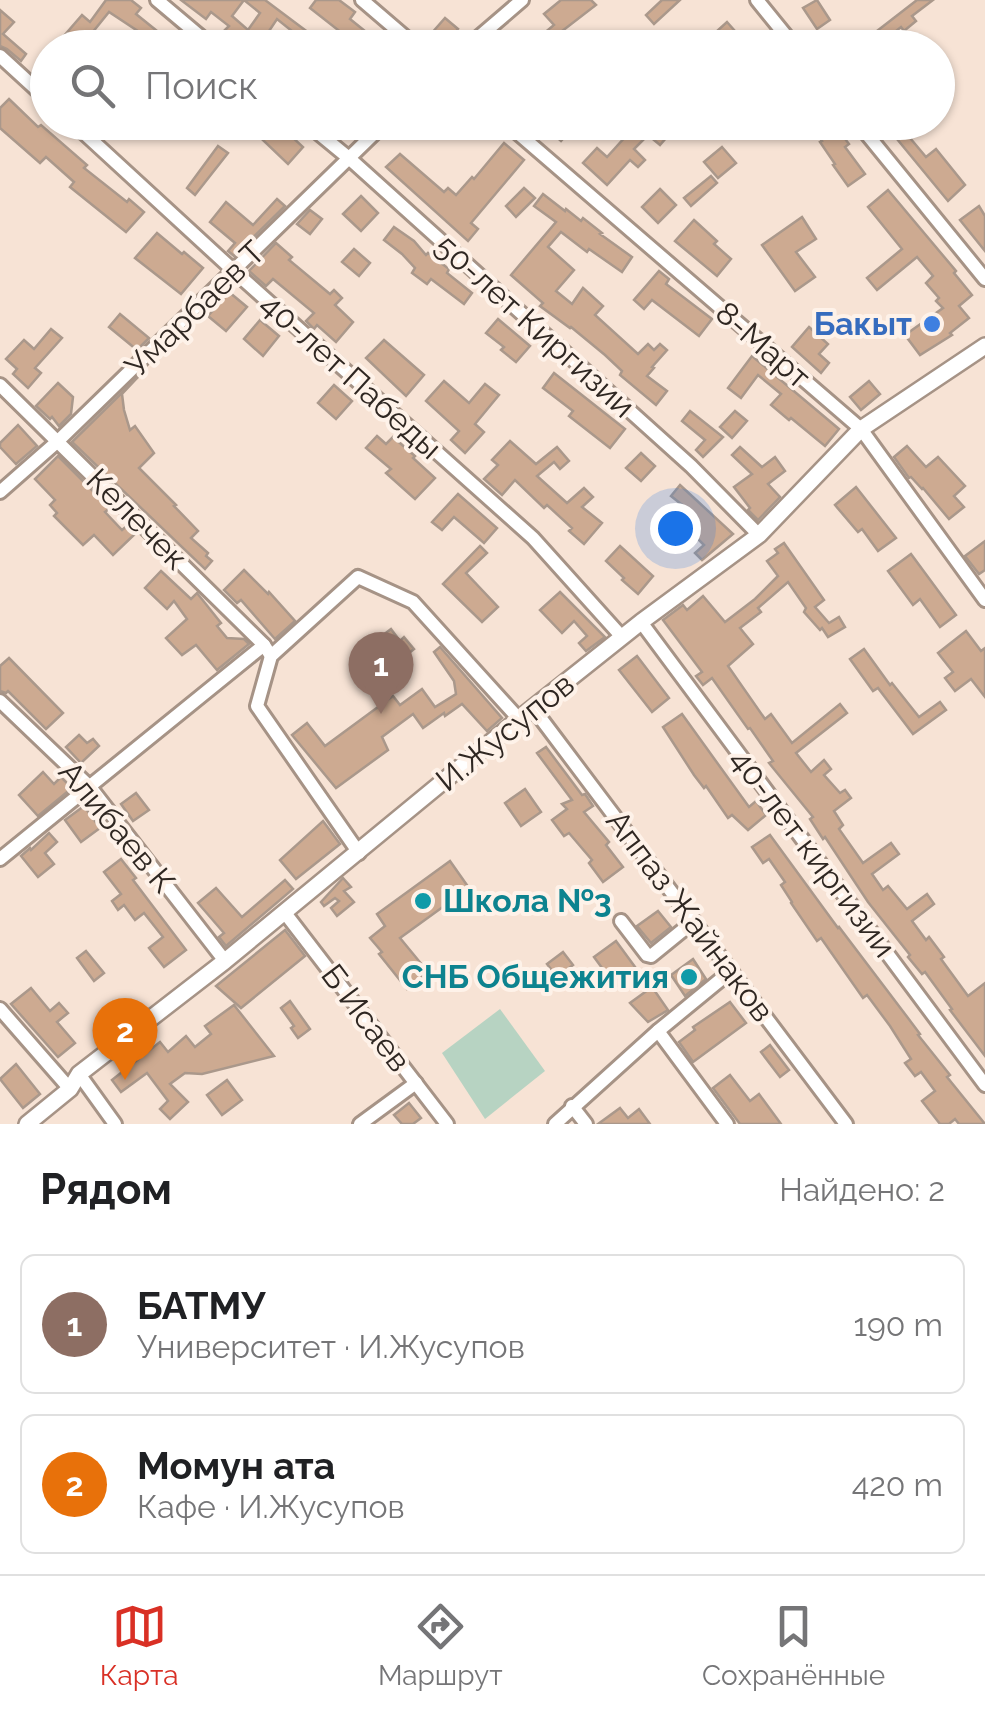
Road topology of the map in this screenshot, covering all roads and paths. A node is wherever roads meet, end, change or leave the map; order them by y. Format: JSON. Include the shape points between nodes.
{"nodes":[{"id":1,"x":156,"y":0,"type":"edge"},
{"id":2,"x":362,"y":0,"type":"edge"},
{"id":3,"x":522,"y":0,"type":"edge"},
{"id":4,"x":757,"y":0,"type":"edge"},
{"id":5,"x":192,"y":30,"type":"edge"},
{"id":6,"x":397,"y":30,"type":"edge"},
{"id":7,"x":487,"y":30,"type":"edge"},
{"id":8,"x":781,"y":30,"type":"edge"},
{"id":9,"x":0,"y":56,"type":"edge"},
{"id":10,"x":30,"y":84,"type":"edge"},
{"id":11,"x":92,"y":140,"type":"edge"},
{"id":12,"x":327,"y":140,"type":"edge"},
{"id":13,"x":368,"y":140,"type":"edge"},
{"id":14,"x":526,"y":140,"type":"edge"},
{"id":15,"x":872,"y":140,"type":"edge"},
{"id":16,"x":350,"y":159,"type":"junction"},
{"id":17,"x":234,"y":271,"type":"junction"},
{"id":18,"x":985,"y":280,"type":"edge"},
{"id":19,"x":985,"y":346,"type":"edge"},
{"id":20,"x":0,"y":385,"type":"edge"},
{"id":21,"x":861,"y":429,"type":"junction"},
{"id":22,"x":58,"y":441,"type":"junction"},
{"id":23,"x":0,"y":492,"type":"edge"},
{"id":24,"x":759,"y":536,"type":"junction"},
{"id":25,"x":985,"y":600,"type":"edge"},
{"id":26,"x":641,"y":622,"type":"junction"},
{"id":27,"x":622,"y":637,"type":"junction"},
{"id":28,"x":268,"y":651,"type":"junction"},
{"id":29,"x":0,"y":701,"type":"edge"},
{"id":30,"x":533,"y":708,"type":"junction"},
{"id":31,"x":519,"y":719,"type":"junction"},
{"id":32,"x":90,"y":788,"type":"junction"},
{"id":33,"x":359,"y":853,"type":"junction"},
{"id":34,"x":0,"y":859,"type":"edge"},
{"id":35,"x":285,"y":913,"type":"junction"},
{"id":36,"x":621,"y":921,"type":"dead end"},
{"id":37,"x":694,"y":921,"type":"junction"},
{"id":38,"x":225,"y":961,"type":"junction"},
{"id":39,"x":731,"y":971,"type":"junction"},
{"id":40,"x":0,"y":1009,"type":"edge"},
{"id":41,"x":658,"y":1031,"type":"junction"},
{"id":42,"x":80,"y":1074,"type":"junction"},
{"id":43,"x":416,"y":1083,"type":"junction"},
{"id":44,"x":985,"y":1085,"type":"edge"},
{"id":45,"x":70,"y":1089,"type":"junction"},
{"id":46,"x":572,"y":1106,"type":"junction"},
{"id":47,"x":27,"y":1124,"type":"edge"},
{"id":48,"x":114,"y":1124,"type":"edge"},
{"id":49,"x":360,"y":1124,"type":"edge"},
{"id":50,"x":447,"y":1124,"type":"edge"},
{"id":51,"x":555,"y":1124,"type":"edge"},
{"id":52,"x":586,"y":1124,"type":"edge"},
{"id":53,"x":727,"y":1124,"type":"edge"},
{"id":54,"x":846,"y":1124,"type":"edge"}],
"edges":[{"from":1,"to":5,"type":"street"},
{"from":2,"to":6,"type":"street"},
{"from":3,"to":7,"type":"street"},
{"from":4,"to":8,"type":"street"},
{"from":9,"to":10,"type":"street"},
{"from":11,"to":17,"type":"street","name":"40-лет Пабеды"},
{"from":12,"to":16,"type":"street","name":"50-лет Киргизии"},
{"from":13,"to":16,"type":"street","name":"Умарбаев Т"},
{"from":14,"to":21,"type":"street","name":"8-Март"},
{"from":15,"to":18,"type":"street"},
{"from":16,"to":17,"type":"street","name":"Умарбаев Т"},
{"from":16,"to":24,"type":"street","name":"50-лет Киргизии","via":[[691,466]]},
{"from":17,"to":22,"type":"street","name":"Умарбаев Т"},
{"from":17,"to":27,"type":"street","name":"40-лет Пабеды","via":[[533,538]]},
{"from":19,"to":21,"type":"street","name":"И.Жусупов"},
{"from":20,"to":22,"type":"street","name":"Келечек"},
{"from":21,"to":24,"type":"street","name":"И.Жусупов"},
{"from":21,"to":25,"type":"street","name":"8-Март"},
{"from":22,"to":23,"type":"street","name":"Умарбаев Т"},
{"from":22,"to":28,"type":"street","name":"Келечек"},
{"from":24,"to":26,"type":"street","name":"И.Жусупов"},
{"from":26,"to":27,"type":"street","name":"И.Жусупов"},
{"from":26,"to":44,"type":"street","name":"40-лет киргизии"},
{"from":27,"to":30,"type":"street","name":"И.Жусупов"},
{"from":28,"to":31,"type":"street","via":[[358,577],[414,602]]},
{"from":28,"to":32,"type":"street"},
{"from":28,"to":33,"type":"street","via":[[257,706]]},
{"from":29,"to":32,"type":"street","name":"Алибаев К"},
{"from":30,"to":31,"type":"street","name":"И.Жусупов"},
{"from":30,"to":37,"type":"street","name":"Аппаз Жайнаков"},
{"from":31,"to":33,"type":"street","name":"И.Жусупов"},
{"from":32,"to":34,"type":"street"},
{"from":32,"to":38,"type":"street","name":"Алибаев К"},
{"from":33,"to":35,"type":"street","name":"И.Жусупов"},
{"from":35,"to":38,"type":"street","name":"И.Жусупов"},
{"from":35,"to":43,"type":"street","name":"Б Исаев"},
{"from":36,"to":37,"type":"street","via":[[651,956]]},
{"from":37,"to":39,"type":"street","name":"Аппаз Жайнаков"},
{"from":38,"to":42,"type":"street","name":"И.Жусупов"},
{"from":39,"to":41,"type":"street"},
{"from":39,"to":54,"type":"street","name":"Аппаз Жайнаков"},
{"from":40,"to":45,"type":"street"},
{"from":41,"to":46,"type":"street"},
{"from":41,"to":53,"type":"street"},
{"from":42,"to":45,"type":"street","name":"И.Жусупов"},
{"from":42,"to":48,"type":"street"},
{"from":43,"to":49,"type":"street"},
{"from":43,"to":50,"type":"street","name":"Б Исаев"},
{"from":45,"to":47,"type":"street","name":"И.Жусупов"},
{"from":46,"to":51,"type":"street"},
{"from":46,"to":52,"type":"street"}]}
